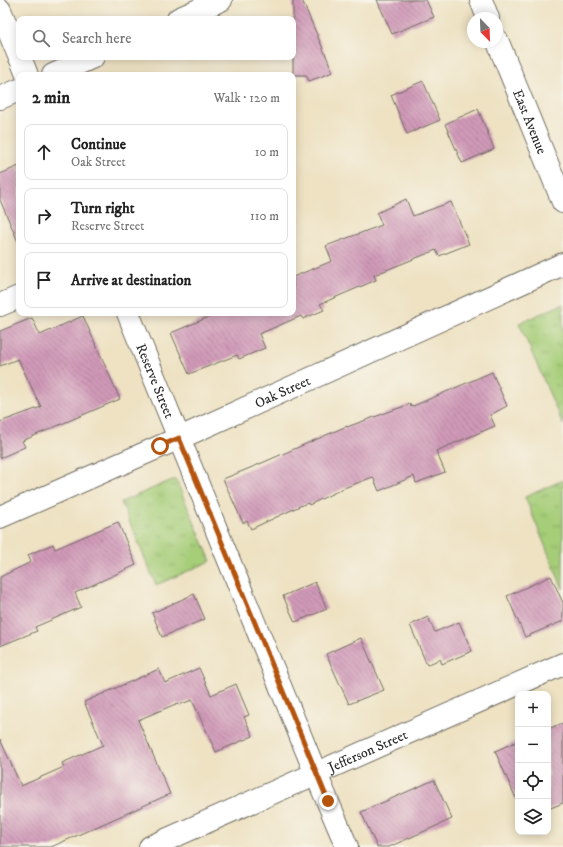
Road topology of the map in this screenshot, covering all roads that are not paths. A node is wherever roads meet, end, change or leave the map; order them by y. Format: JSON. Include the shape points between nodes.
{"nodes":[{"id":1,"x":221,"y":0,"type":"edge"},
{"id":2,"x":480,"y":0,"type":"edge"},
{"id":3,"x":0,"y":10,"type":"edge"},
{"id":4,"x":485,"y":12,"type":"edge"},
{"id":5,"x":185,"y":16,"type":"edge"},
{"id":6,"x":500,"y":48,"type":"edge"},
{"id":7,"x":16,"y":49,"type":"edge"},
{"id":8,"x":21,"y":60,"type":"edge"},
{"id":9,"x":86,"y":60,"type":"edge"},
{"id":10,"x":26,"y":72,"type":"edge"},
{"id":11,"x":60,"y":72,"type":"edge"},
{"id":12,"x":16,"y":91,"type":"edge"},
{"id":13,"x":0,"y":98,"type":"edge"},
{"id":14,"x":563,"y":202,"type":"edge"},
{"id":15,"x":563,"y":264,"type":"edge"},
{"id":16,"x":16,"y":298,"type":"edge"},
{"id":17,"x":0,"y":305,"type":"edge"},
{"id":18,"x":129,"y":316,"type":"edge"},
{"id":19,"x":179,"y":438,"type":"junction"},
{"id":20,"x":0,"y":517,"type":"edge"},
{"id":21,"x":563,"y":664,"type":"edge"},
{"id":22,"x":316,"y":774,"type":"junction"},
{"id":23,"x":150,"y":847,"type":"edge"},
{"id":24,"x":347,"y":847,"type":"edge"}],
"edges":[{"from":1,"to":5,"type":"street"},
{"from":2,"to":4,"type":"street"},
{"from":3,"to":7,"type":"street"},
{"from":6,"to":14,"type":"street","name":"East Avenue"},
{"from":8,"to":10,"type":"street"},
{"from":9,"to":11,"type":"street"},
{"from":12,"to":13,"type":"street"},
{"from":15,"to":19,"type":"street","name":"Oak Street"},
{"from":16,"to":17,"type":"street"},
{"from":18,"to":19,"type":"street","name":"Reserve Street"},
{"from":19,"to":20,"type":"street","name":"Oak Street"},
{"from":19,"to":22,"type":"street","name":"Reserve Street"},
{"from":21,"to":22,"type":"street","name":"Jefferson Street"},
{"from":22,"to":23,"type":"street","name":"Jefferson Street"},
{"from":22,"to":24,"type":"street","name":"Reserve Street"}]}
